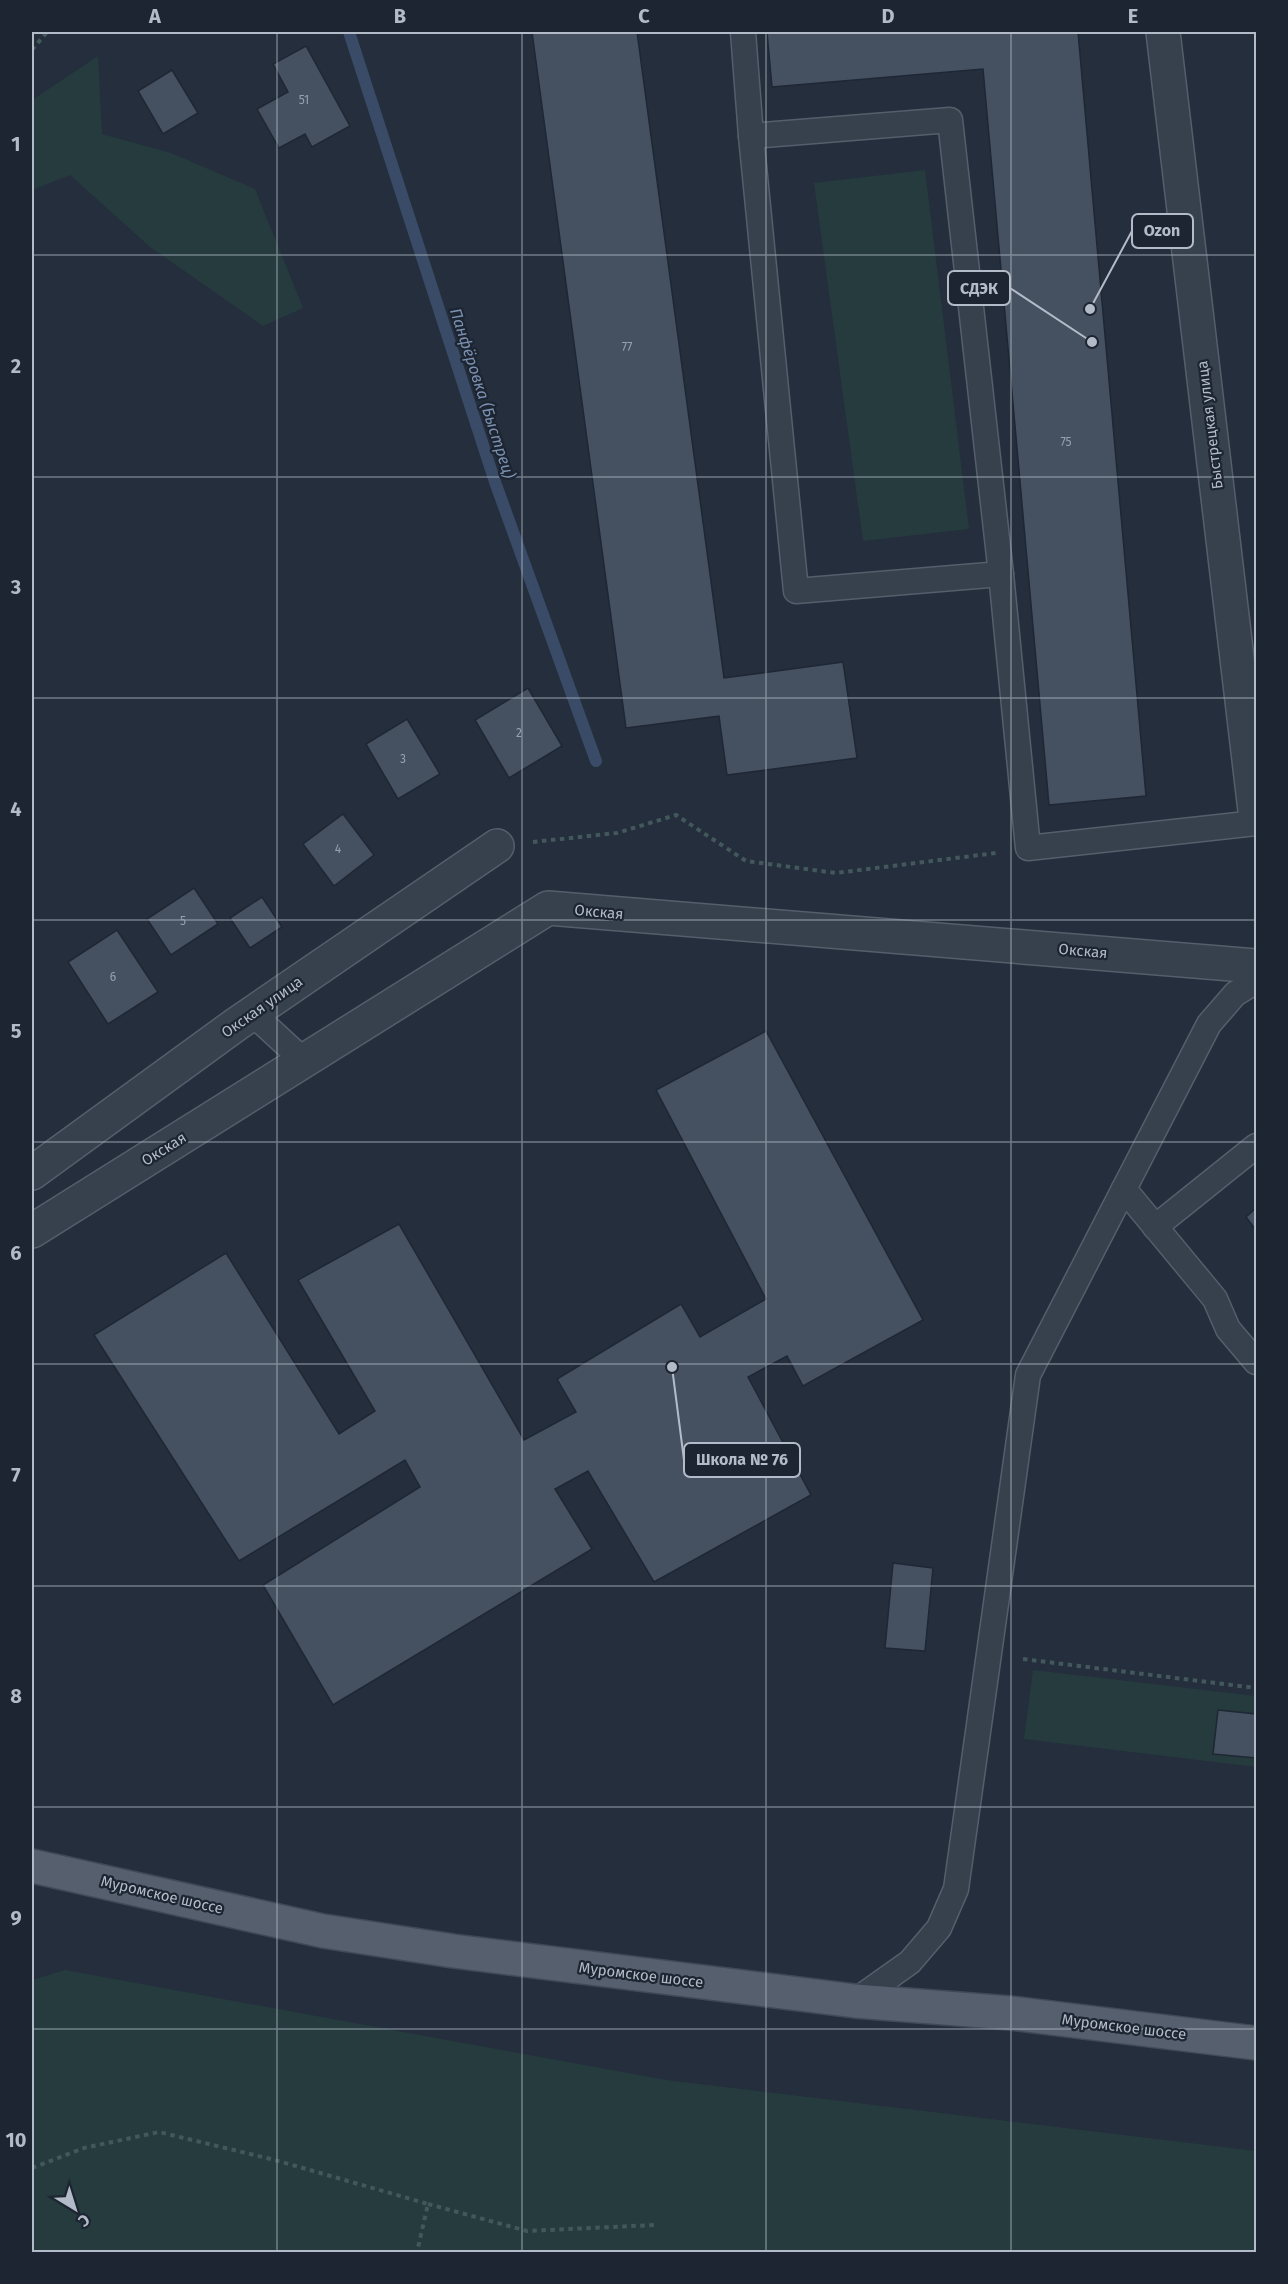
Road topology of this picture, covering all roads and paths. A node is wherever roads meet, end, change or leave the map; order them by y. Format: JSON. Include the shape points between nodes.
{"nodes":[{"id":1,"x":47,"y":32,"type":"edge"},
{"id":2,"x":743,"y":32,"type":"edge"},
{"id":3,"x":1163,"y":32,"type":"edge"},
{"id":4,"x":32,"y":50,"type":"edge"},
{"id":5,"x":751,"y":136,"type":"junction"},
{"id":6,"x":1001,"y":574,"type":"junction"},
{"id":7,"x":1257,"y":821,"type":"edge"},
{"id":8,"x":497,"y":846,"type":"joint"},
{"id":9,"x":1028,"y":848,"type":"junction"},
{"id":10,"x":1257,"y":966,"type":"edge"},
{"id":11,"x":1257,"y":981,"type":"edge"},
{"id":12,"x":252,"y":1013,"type":"junction"},
{"id":13,"x":304,"y":1061,"type":"junction"},
{"id":14,"x":1257,"y":1146,"type":"edge"},
{"id":15,"x":32,"y":1173,"type":"edge"},
{"id":16,"x":1124,"y":1189,"type":"junction"},
{"id":17,"x":1155,"y":1227,"type":"junction"},
{"id":18,"x":32,"y":1232,"type":"edge"},
{"id":19,"x":1257,"y":1362,"type":"edge"},
{"id":20,"x":1023,"y":1659,"type":"dead end"},
{"id":21,"x":1257,"y":1688,"type":"edge"},
{"id":22,"x":32,"y":1866,"type":"edge"},
{"id":23,"x":855,"y":2001,"type":"junction"},
{"id":24,"x":1257,"y":2043,"type":"edge"},
{"id":25,"x":32,"y":2168,"type":"edge"},
{"id":26,"x":428,"y":2204,"type":"junction"},
{"id":27,"x":654,"y":2225,"type":"dead end"},
{"id":28,"x":417,"y":2253,"type":"edge"}],
"edges":[{"from":1,"to":4,"type":"path"},
{"from":2,"to":5,"type":"lane"},
{"from":3,"to":7,"type":"street","name":"Быстрецкая улица"},
{"from":5,"to":6,"type":"lane","via":[[950,120]]},
{"from":5,"to":6,"type":"lane","via":[[796,591]]},
{"from":6,"to":9,"type":"lane"},
{"from":7,"to":9,"type":"lane"},
{"from":8,"to":9,"type":"path","via":[[617,833],[676,815],[746,861],[836,873]]},
{"from":8,"to":12,"type":"street","name":"Окская улица"},
{"from":10,"to":13,"type":"street","name":"Окская","via":[[548,908]]},
{"from":11,"to":16,"type":"lane","via":[[1235,994],[1209,1023]]},
{"from":12,"to":13,"type":"lane"},
{"from":12,"to":15,"type":"street","name":"Окская улица"},
{"from":13,"to":18,"type":"street","name":"Окская"},
{"from":14,"to":17,"type":"lane"},
{"from":16,"to":17,"type":"lane"},
{"from":16,"to":23,"type":"lane","via":[[1028,1375],[956,1889],[939,1928],[910,1962]]},
{"from":17,"to":19,"type":"lane","via":[[1215,1299],[1228,1329]]},
{"from":20,"to":21,"type":"path"},
{"from":22,"to":23,"type":"main road","name":"Муромское шоссе","via":[[324,1931]]},
{"from":23,"to":24,"type":"main road","name":"Муромское шоссе","via":[[1010,2013]]},
{"from":25,"to":26,"type":"path","via":[[84,2148],[159,2132]]},
{"from":26,"to":27,"type":"path","via":[[527,2231]]},
{"from":26,"to":28,"type":"path"}]}
